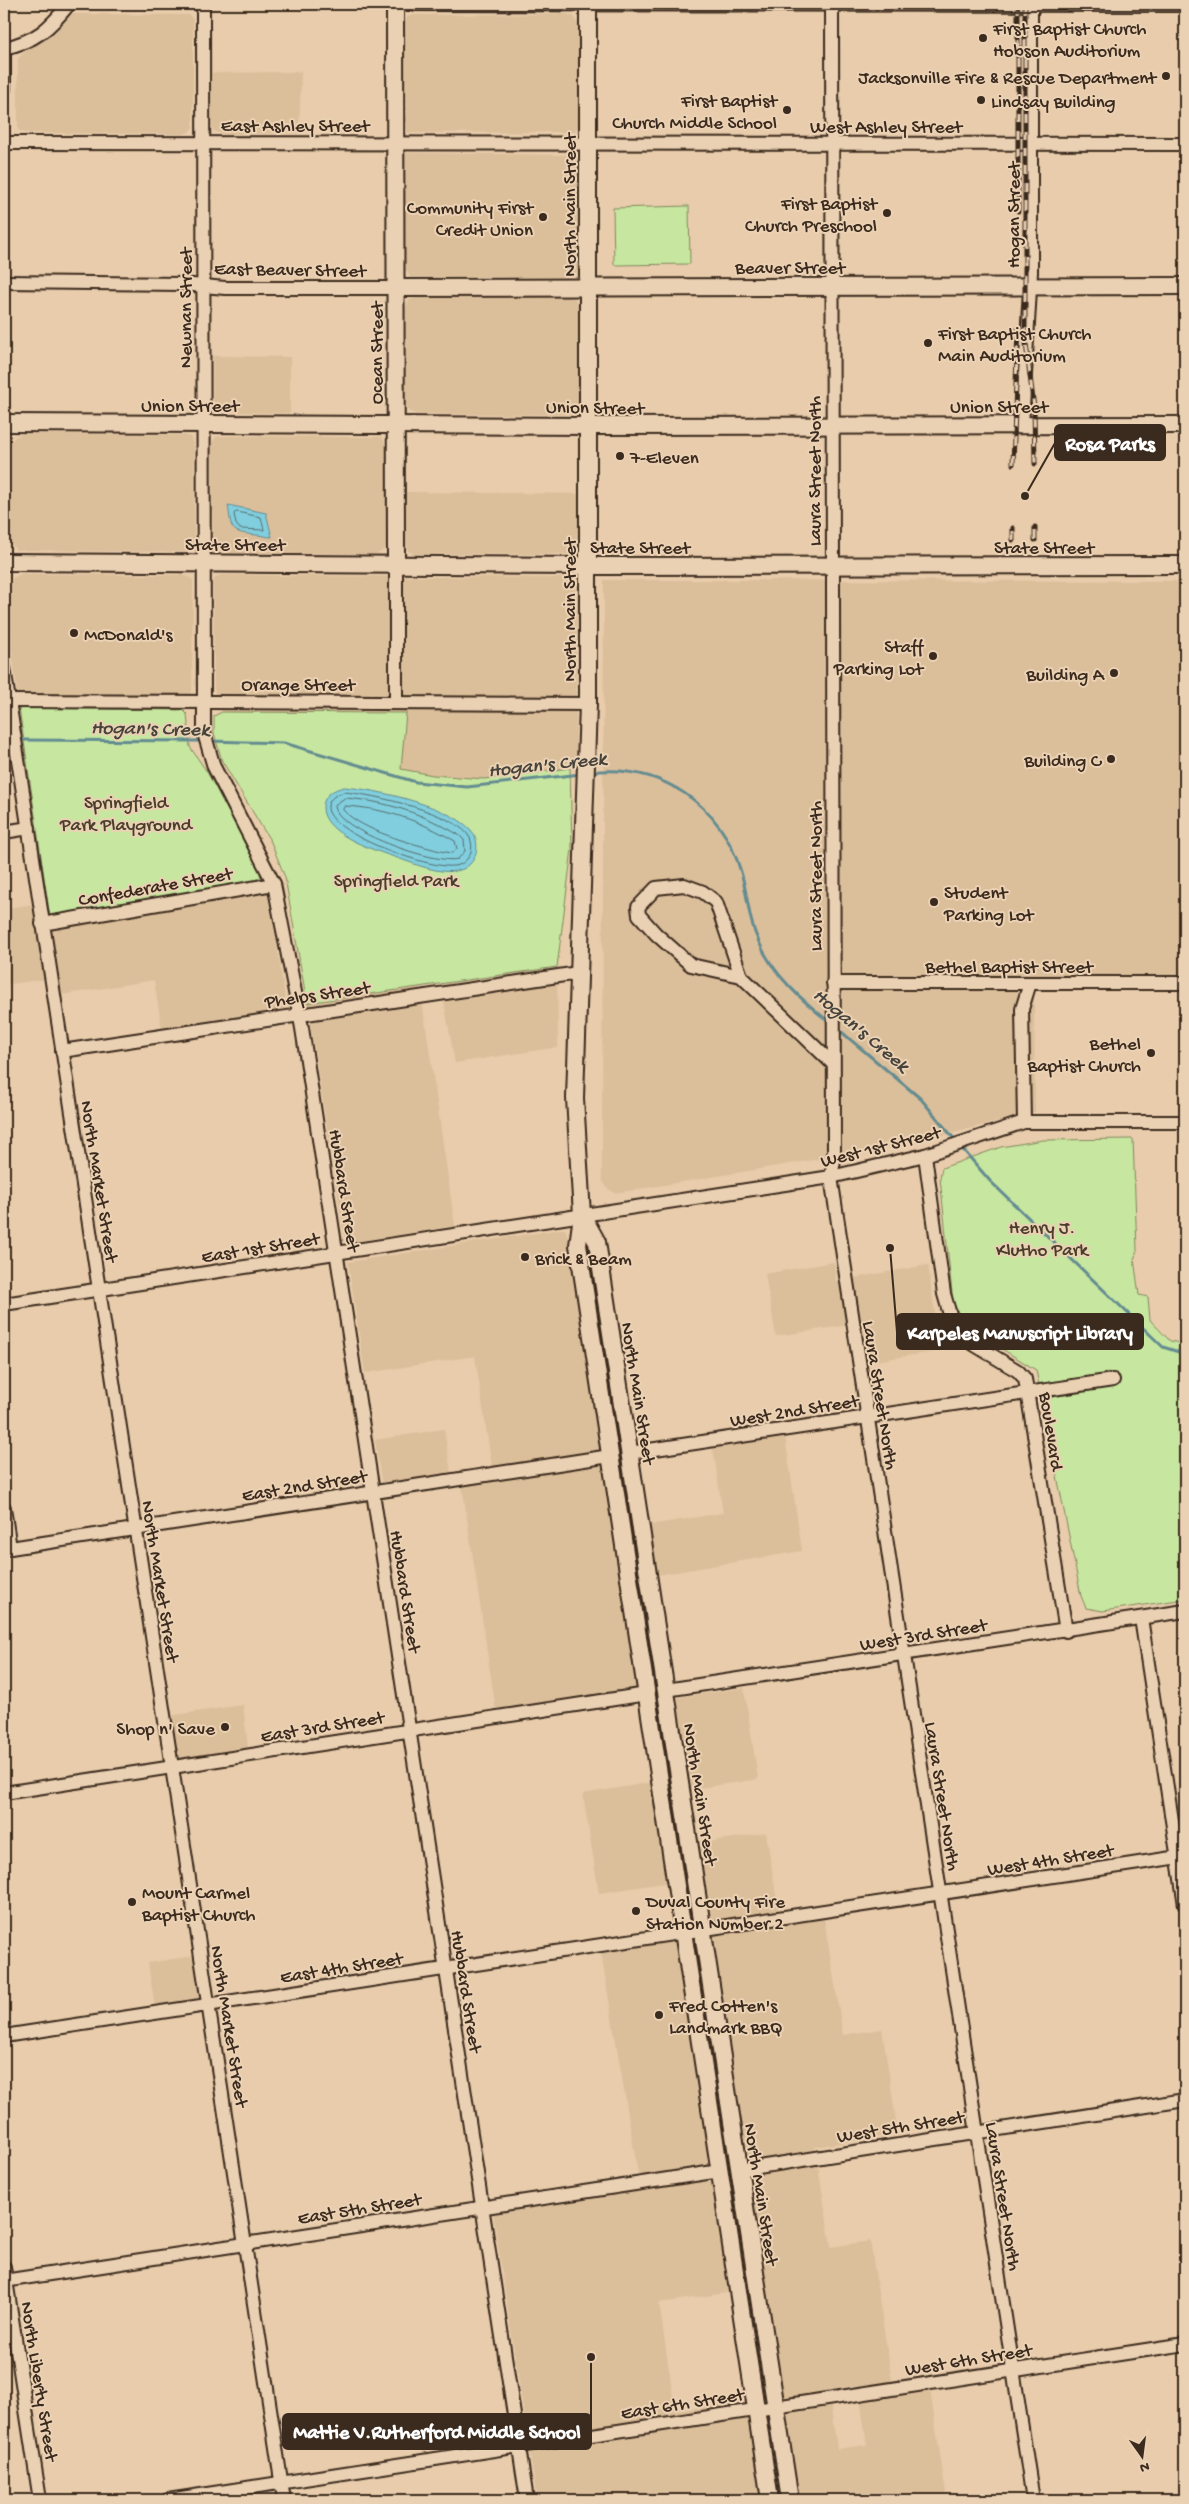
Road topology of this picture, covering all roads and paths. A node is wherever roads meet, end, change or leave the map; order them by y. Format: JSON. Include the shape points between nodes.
{"nodes":[{"id":1,"x":69,"y":4,"type":"edge"},
{"id":2,"x":203,"y":4,"type":"edge"},
{"id":3,"x":387,"y":4,"type":"edge"},
{"id":4,"x":395,"y":4,"type":"edge"},
{"id":5,"x":588,"y":4,"type":"edge"},
{"id":6,"x":832,"y":4,"type":"edge"},
{"id":7,"x":1031,"y":4,"type":"edge"},
{"id":8,"x":1185,"y":5,"type":"edge"},
{"id":9,"x":4,"y":48,"type":"edge"},
{"id":10,"x":4,"y":89,"type":"edge"},
{"id":11,"x":4,"y":143,"type":"edge"},
{"id":12,"x":202,"y":143,"type":"junction"},
{"id":13,"x":394,"y":143,"type":"junction"},
{"id":14,"x":587,"y":143,"type":"junction"},
{"id":15,"x":832,"y":144,"type":"junction"},
{"id":16,"x":1030,"y":144,"type":"junction"},
{"id":17,"x":1185,"y":144,"type":"edge"},
{"id":18,"x":4,"y":282,"type":"edge"},
{"id":19,"x":203,"y":286,"type":"junction"},
{"id":20,"x":831,"y":286,"type":"junction"},
{"id":21,"x":1030,"y":286,"type":"junction"},
{"id":22,"x":1185,"y":286,"type":"edge"},
{"id":23,"x":588,"y":287,"type":"junction"},
{"id":24,"x":395,"y":288,"type":"junction"},
{"id":25,"x":4,"y":422,"type":"edge"},
{"id":26,"x":203,"y":424,"type":"junction"},
{"id":27,"x":395,"y":425,"type":"junction"},
{"id":28,"x":1022,"y":425,"type":"junction"},
{"id":29,"x":588,"y":426,"type":"junction"},
{"id":30,"x":832,"y":426,"type":"junction"},
{"id":31,"x":1185,"y":426,"type":"edge"},
{"id":32,"x":4,"y":562,"type":"edge"},
{"id":33,"x":203,"y":563,"type":"junction"},
{"id":34,"x":396,"y":565,"type":"junction"},
{"id":35,"x":1185,"y":565,"type":"edge"},
{"id":36,"x":588,"y":566,"type":"junction"},
{"id":37,"x":832,"y":566,"type":"junction"},
{"id":38,"x":4,"y":668,"type":"edge"},
{"id":39,"x":8,"y":701,"type":"junction"},
{"id":40,"x":202,"y":702,"type":"junction"},
{"id":41,"x":396,"y":702,"type":"junction"},
{"id":42,"x":588,"y":704,"type":"junction"},
{"id":43,"x":29,"y":828,"type":"junction"},
{"id":44,"x":4,"y":832,"type":"edge"},
{"id":45,"x":274,"y":884,"type":"junction"},
{"id":46,"x":42,"y":924,"type":"junction"},
{"id":47,"x":578,"y":973,"type":"junction"},
{"id":48,"x":740,"y":976,"type":"junction"},
{"id":49,"x":1185,"y":982,"type":"edge"},
{"id":50,"x":833,"y":983,"type":"junction"},
{"id":51,"x":1030,"y":983,"type":"junction"},
{"id":52,"x":298,"y":1014,"type":"junction"},
{"id":53,"x":62,"y":1051,"type":"junction"},
{"id":54,"x":834,"y":1064,"type":"junction"},
{"id":55,"x":1024,"y":1122,"type":"junction"},
{"id":56,"x":1185,"y":1122,"type":"edge"},
{"id":57,"x":925,"y":1155,"type":"junction"},
{"id":58,"x":831,"y":1177,"type":"junction"},
{"id":59,"x":582,"y":1215,"type":"junction"},
{"id":60,"x":336,"y":1254,"type":"junction"},
{"id":61,"x":98,"y":1290,"type":"junction"},
{"id":62,"x":4,"y":1304,"type":"edge"},
{"id":63,"x":1113,"y":1380,"type":"dead end"},
{"id":64,"x":1028,"y":1392,"type":"junction"},
{"id":65,"x":866,"y":1417,"type":"junction"},
{"id":66,"x":629,"y":1453,"type":"junction"},
{"id":67,"x":610,"y":1456,"type":"junction"},
{"id":68,"x":372,"y":1492,"type":"junction"},
{"id":69,"x":4,"y":1508,"type":"edge"},
{"id":70,"x":135,"y":1528,"type":"junction"},
{"id":71,"x":7,"y":1549,"type":"edge"},
{"id":72,"x":1185,"y":1611,"type":"edge"},
{"id":73,"x":1141,"y":1618,"type":"junction"},
{"id":74,"x":1066,"y":1631,"type":"junction"},
{"id":75,"x":904,"y":1655,"type":"junction"},
{"id":76,"x":666,"y":1690,"type":"junction"},
{"id":77,"x":647,"y":1694,"type":"junction"},
{"id":78,"x":409,"y":1731,"type":"junction"},
{"id":79,"x":171,"y":1766,"type":"junction"},
{"id":80,"x":4,"y":1793,"type":"edge"},
{"id":81,"x":1182,"y":1857,"type":"edge"},
{"id":82,"x":940,"y":1893,"type":"junction"},
{"id":83,"x":1185,"y":1905,"type":"edge"},
{"id":84,"x":702,"y":1929,"type":"junction"},
{"id":85,"x":683,"y":1933,"type":"junction"},
{"id":86,"x":446,"y":1969,"type":"junction"},
{"id":87,"x":208,"y":2006,"type":"junction"},
{"id":88,"x":4,"y":2036,"type":"edge"},
{"id":89,"x":1185,"y":2100,"type":"edge"},
{"id":90,"x":977,"y":2132,"type":"junction"},
{"id":91,"x":739,"y":2170,"type":"junction"},
{"id":92,"x":720,"y":2171,"type":"junction"},
{"id":93,"x":482,"y":2207,"type":"junction"},
{"id":94,"x":244,"y":2244,"type":"junction"},
{"id":95,"x":4,"y":2267,"type":"edge"},
{"id":96,"x":5,"y":2281,"type":"edge"},
{"id":97,"x":1185,"y":2344,"type":"edge"},
{"id":98,"x":1014,"y":2370,"type":"junction"},
{"id":99,"x":775,"y":2406,"type":"junction"},
{"id":100,"x":756,"y":2409,"type":"junction"},
{"id":101,"x":519,"y":2445,"type":"junction"},
{"id":102,"x":281,"y":2483,"type":"junction"},
{"id":103,"x":40,"y":2500,"type":"edge"},
{"id":104,"x":168,"y":2500,"type":"edge"},
{"id":105,"x":284,"y":2500,"type":"edge"},
{"id":106,"x":527,"y":2500,"type":"edge"},
{"id":107,"x":770,"y":2500,"type":"edge"},
{"id":108,"x":790,"y":2500,"type":"edge"},
{"id":109,"x":1033,"y":2500,"type":"edge"}],
"edges":[{"from":1,"to":9,"type":"street","via":[[43,33]]},
{"from":2,"to":12,"type":"street","name":"Newnan Street"},
{"from":3,"to":4,"type":"street"},
{"from":4,"to":5,"type":"street"},
{"from":4,"to":13,"type":"main road","name":"Ocean Street"},
{"from":5,"to":6,"type":"street"},
{"from":5,"to":14,"type":"main road","name":"North Main Street"},
{"from":6,"to":7,"type":"street"},
{"from":6,"to":15,"type":"street","name":"Laura Street North"},
{"from":7,"to":8,"type":"street"},
{"from":7,"to":16,"type":"street","name":"Hogan Street"},
{"from":9,"to":10,"type":"street"},
{"from":11,"to":12,"type":"street","name":"East Ashley Street"},
{"from":12,"to":13,"type":"street","name":"East Ashley Street"},
{"from":12,"to":19,"type":"street","name":"Newnan Street"},
{"from":13,"to":14,"type":"street","name":"East Ashley Street"},
{"from":13,"to":24,"type":"main road","name":"Ocean Street"},
{"from":14,"to":15,"type":"street","name":"West Ashley Street"},
{"from":14,"to":23,"type":"main road","name":"North Main Street"},
{"from":15,"to":16,"type":"street","name":"West Ashley Street"},
{"from":15,"to":20,"type":"street","name":"Laura Street North"},
{"from":16,"to":17,"type":"street","name":"West Ashley Street"},
{"from":16,"to":21,"type":"street","name":"Hogan Street"},
{"from":18,"to":19,"type":"street","name":"East Beaver Street"},
{"from":19,"to":24,"type":"street","name":"East Beaver Street"},
{"from":19,"to":26,"type":"street","name":"Newnan Street"},
{"from":20,"to":21,"type":"main road","name":"Beaver Street"},
{"from":20,"to":23,"type":"main road","name":"Beaver Street"},
{"from":20,"to":30,"type":"street","name":"Laura Street North"},
{"from":21,"to":22,"type":"main road","name":"Beaver Street"},
{"from":21,"to":28,"type":"street","name":"Hogan Street"},
{"from":23,"to":24,"type":"main road","name":"Beaver Street"},
{"from":23,"to":29,"type":"main road","name":"North Main Street"},
{"from":24,"to":27,"type":"main road","name":"Ocean Street"},
{"from":25,"to":26,"type":"main road","name":"Union Street"},
{"from":26,"to":27,"type":"main road","name":"Union Street"},
{"from":26,"to":33,"type":"street","name":"Newnan Street"},
{"from":27,"to":29,"type":"main road","name":"Union Street"},
{"from":27,"to":34,"type":"main road","name":"Ocean Street"},
{"from":28,"to":30,"type":"main road","name":"Union Street"},
{"from":28,"to":31,"type":"main road","name":"Union Street"},
{"from":29,"to":30,"type":"main road","name":"Union Street"},
{"from":29,"to":36,"type":"main road","name":"North Main Street"},
{"from":30,"to":37,"type":"street","name":"Laura Street North"},
{"from":32,"to":33,"type":"main road","name":"State Street"},
{"from":33,"to":34,"type":"main road","name":"State Street"},
{"from":33,"to":40,"type":"street","name":"Newnan Street"},
{"from":34,"to":36,"type":"main road","name":"State Street"},
{"from":34,"to":41,"type":"street","name":"Ocean Street"},
{"from":35,"to":37,"type":"main road","name":"State Street"},
{"from":36,"to":37,"type":"main road","name":"State Street"},
{"from":36,"to":42,"type":"main road","name":"North Main Street"},
{"from":37,"to":50,"type":"street","name":"Laura Street North"},
{"from":38,"to":39,"type":"street","name":"North Market Street"},
{"from":39,"to":40,"type":"street","name":"Orange Street"},
{"from":39,"to":43,"type":"street","name":"North Market Street"},
{"from":40,"to":41,"type":"street","name":"Orange Street"},
{"from":40,"to":45,"type":"street","name":"Hubbard Street","via":[[208,750]]},
{"from":41,"to":42,"type":"street","name":"Orange Street"},
{"from":42,"to":47,"type":"main road","name":"North Main Street"},
{"from":43,"to":44,"type":"street"},
{"from":43,"to":46,"type":"street","name":"North Market Street"},
{"from":45,"to":46,"type":"street","name":"Confederate Street"},
{"from":45,"to":52,"type":"street","name":"Hubbard Street"},
{"from":46,"to":53,"type":"street","name":"North Market Street"},
{"from":47,"to":52,"type":"street","name":"Phelps Street"},
{"from":47,"to":59,"type":"main road","name":"North Main Street","via":[[575,1098]]},
{"from":48,"to":48,"type":"street","via":[[691,965],[639,914],[638,907],[643,899],[656,888],[684,885],[703,892],[716,902]]},
{"from":48,"to":54,"type":"street"},
{"from":49,"to":51,"type":"street","name":"Bethel Baptist Street"},
{"from":50,"to":51,"type":"street","name":"Bethel Baptist Street"},
{"from":50,"to":54,"type":"street","name":"Laura Street North"},
{"from":51,"to":55,"type":"street","via":[[1022,1009]]},
{"from":52,"to":53,"type":"street","name":"Phelps Street"},
{"from":52,"to":60,"type":"street","name":"Hubbard Street"},
{"from":53,"to":61,"type":"street","name":"North Market Street"},
{"from":54,"to":58,"type":"street","name":"Laura Street North","via":[[834,1161]]},
{"from":55,"to":56,"type":"street","name":"West 1st Street"},
{"from":55,"to":57,"type":"street","name":"West 1st Street"},
{"from":57,"to":58,"type":"street","name":"West 1st Street"},
{"from":57,"to":64,"type":"street","name":"Boulevard","via":[[944,1294],[953,1325],[964,1339],[1018,1370],[1025,1379]]},
{"from":58,"to":59,"type":"street","name":"West 1st Street"},
{"from":58,"to":65,"type":"street","name":"Laura Street North"},
{"from":59,"to":60,"type":"street","name":"East 1st Street"},
{"from":59,"to":66,"type":"main road","name":"North Main Street","via":[[597,1242]]},
{"from":59,"to":67,"type":"main road","name":"North Main Street","via":[[578,1245]]},
{"from":60,"to":61,"type":"street","name":"East 1st Street"},
{"from":60,"to":68,"type":"street","name":"Hubbard Street"},
{"from":61,"to":62,"type":"street","name":"East 1st Street"},
{"from":61,"to":70,"type":"street","name":"North Market Street"},
{"from":63,"to":64,"type":"street","name":"West 2nd Street"},
{"from":64,"to":65,"type":"street","name":"West 2nd Street"},
{"from":64,"to":74,"type":"street","name":"Boulevard"},
{"from":65,"to":66,"type":"street","name":"West 2nd Street"},
{"from":65,"to":75,"type":"street","name":"Laura Street North"},
{"from":66,"to":76,"type":"main road","name":"North Main Street"},
{"from":67,"to":68,"type":"street","name":"East 2nd Street"},
{"from":67,"to":77,"type":"main road","name":"North Main Street"},
{"from":68,"to":70,"type":"street","name":"East 2nd Street"},
{"from":68,"to":78,"type":"street","name":"Hubbard Street"},
{"from":69,"to":71,"type":"street"},
{"from":70,"to":71,"type":"street","name":"East 2nd Street"},
{"from":70,"to":79,"type":"street","name":"North Market Street"},
{"from":72,"to":73,"type":"street","name":"West 3rd Street"},
{"from":73,"to":74,"type":"street","name":"West 3rd Street"},
{"from":73,"to":81,"type":"street"},
{"from":74,"to":75,"type":"street","name":"West 3rd Street"},
{"from":75,"to":76,"type":"street","name":"West 3rd Street"},
{"from":75,"to":82,"type":"street","name":"Laura Street North"},
{"from":76,"to":84,"type":"main road","name":"North Main Street"},
{"from":77,"to":78,"type":"street","name":"East 3rd Street"},
{"from":77,"to":85,"type":"main road","name":"North Main Street"},
{"from":78,"to":79,"type":"street","name":"East 3rd Street"},
{"from":78,"to":86,"type":"street","name":"Hubbard Street"},
{"from":79,"to":80,"type":"street","name":"East 3rd Street"},
{"from":79,"to":87,"type":"street","name":"North Market Street"},
{"from":81,"to":82,"type":"street","name":"West 4th Street"},
{"from":81,"to":83,"type":"street"},
{"from":82,"to":84,"type":"street","name":"West 4th Street"},
{"from":82,"to":90,"type":"street","name":"Laura Street North"},
{"from":84,"to":85,"type":"street","name":"West 4th Street"},
{"from":84,"to":91,"type":"main road","name":"North Main Street"},
{"from":85,"to":86,"type":"street","name":"East 4th Street"},
{"from":85,"to":92,"type":"main road","name":"North Main Street"},
{"from":86,"to":87,"type":"street","name":"East 4th Street"},
{"from":86,"to":93,"type":"street","name":"Hubbard Street"},
{"from":87,"to":88,"type":"street","name":"East 4th Street"},
{"from":87,"to":94,"type":"street","name":"North Market Street"},
{"from":89,"to":90,"type":"street","name":"West 5th Street"},
{"from":90,"to":91,"type":"street","name":"West 5th Street"},
{"from":90,"to":98,"type":"street","name":"Laura Street North"},
{"from":91,"to":99,"type":"main road","name":"North Main Street"},
{"from":92,"to":93,"type":"street","name":"East 5th Street"},
{"from":92,"to":100,"type":"main road","name":"North Main Street"},
{"from":93,"to":94,"type":"street","name":"East 5th Street"},
{"from":93,"to":101,"type":"street","name":"Hubbard Street"},
{"from":94,"to":96,"type":"street","name":"East 5th Street"},
{"from":94,"to":102,"type":"street","name":"North Market Street"},
{"from":95,"to":96,"type":"street","name":"North Liberty Street"},
{"from":96,"to":103,"type":"street","name":"North Liberty Street"},
{"from":97,"to":98,"type":"street","name":"West 6th Street"},
{"from":98,"to":99,"type":"street","name":"West 6th Street"},
{"from":98,"to":109,"type":"street","name":"Laura Street North"},
{"from":99,"to":100,"type":"street","name":"West 6th Street"},
{"from":99,"to":108,"type":"main road","name":"North Main Street"},
{"from":100,"to":101,"type":"street","name":"East 6th Street"},
{"from":100,"to":107,"type":"main road","name":"North Main Street"},
{"from":101,"to":102,"type":"street","name":"East 6th Street"},
{"from":101,"to":106,"type":"street","name":"Hubbard Street"},
{"from":102,"to":104,"type":"street","name":"East 6th Street"},
{"from":102,"to":105,"type":"street","name":"North Market Street"}]}
